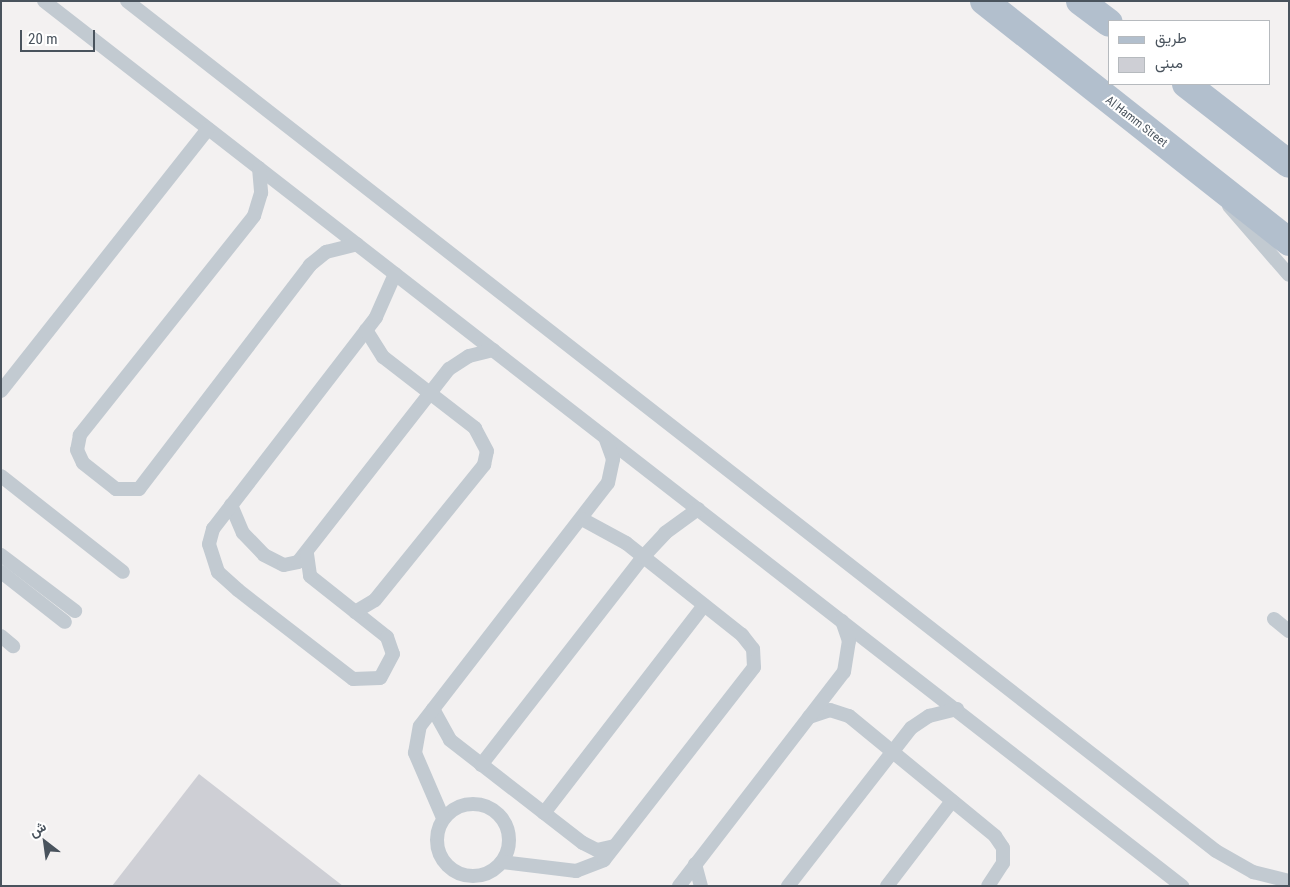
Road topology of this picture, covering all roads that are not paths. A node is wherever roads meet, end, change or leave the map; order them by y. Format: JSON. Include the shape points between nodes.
{"nodes":[{"id":1,"x":44,"y":1,"type":"edge"},
{"id":2,"x":127,"y":1,"type":"edge"},
{"id":3,"x":984,"y":1,"type":"edge"},
{"id":4,"x":1080,"y":1,"type":"edge"},
{"id":5,"x":1108,"y":23,"type":"edge"},
{"id":6,"x":1187,"y":85,"type":"edge"},
{"id":7,"x":208,"y":129,"type":"junction"},
{"id":8,"x":1289,"y":164,"type":"edge"},
{"id":9,"x":259,"y":168,"type":"junction"},
{"id":10,"x":1217,"y":186,"type":"junction"},
{"id":11,"x":1289,"y":242,"type":"edge"},
{"id":12,"x":357,"y":244,"type":"junction"},
{"id":13,"x":395,"y":274,"type":"junction"},
{"id":14,"x":1289,"y":275,"type":"edge"},
{"id":15,"x":366,"y":330,"type":"junction"},
{"id":16,"x":493,"y":350,"type":"junction"},
{"id":17,"x":1,"y":391,"type":"edge"},
{"id":18,"x":430,"y":393,"type":"junction"},
{"id":19,"x":605,"y":437,"type":"junction"},
{"id":20,"x":1,"y":476,"type":"edge"},
{"id":21,"x":231,"y":506,"type":"junction"},
{"id":22,"x":698,"y":509,"type":"junction"},
{"id":23,"x":582,"y":519,"type":"junction"},
{"id":24,"x":308,"y":554,"type":"junction"},
{"id":25,"x":1,"y":556,"type":"edge"},
{"id":26,"x":643,"y":557,"type":"junction"},
{"id":27,"x":1,"y":572,"type":"edge"},
{"id":28,"x":123,"y":572,"type":"dead end"},
{"id":29,"x":704,"y":605,"type":"junction"},
{"id":30,"x":75,"y":611,"type":"dead end"},
{"id":31,"x":355,"y":612,"type":"junction"},
{"id":32,"x":1274,"y":619,"type":"dead end"},
{"id":33,"x":841,"y":620,"type":"junction"},
{"id":34,"x":65,"y":622,"type":"dead end"},
{"id":35,"x":1289,"y":630,"type":"edge"},
{"id":36,"x":1,"y":636,"type":"edge"},
{"id":37,"x":13,"y":646,"type":"dead end"},
{"id":38,"x":433,"y":709,"type":"junction"},
{"id":39,"x":957,"y":709,"type":"junction"},
{"id":40,"x":808,"y":718,"type":"junction"},
{"id":41,"x":892,"y":752,"type":"junction"},
{"id":42,"x":481,"y":765,"type":"junction"},
{"id":43,"x":952,"y":801,"type":"junction"},
{"id":44,"x":544,"y":813,"type":"junction"},
{"id":45,"x":443,"y":818,"type":"junction"},
{"id":46,"x":616,"y":846,"type":"junction"},
{"id":47,"x":502,"y":862,"type":"junction"},
{"id":48,"x":695,"y":864,"type":"junction"},
{"id":49,"x":1289,"y":881,"type":"edge"},
{"id":50,"x":679,"y":886,"type":"edge"},
{"id":51,"x":700,"y":886,"type":"edge"},
{"id":52,"x":788,"y":886,"type":"edge"},
{"id":53,"x":887,"y":886,"type":"edge"},
{"id":54,"x":988,"y":886,"type":"edge"},
{"id":55,"x":1182,"y":886,"type":"edge"}],
"edges":[{"from":1,"to":7,"type":"lane"},
{"from":2,"to":49,"type":"lane","via":[[1216,851],[1253,872]]},
{"from":3,"to":10,"type":"main road","name":"Al Hamm Street"},
{"from":4,"to":5,"type":"main road"},
{"from":6,"to":8,"type":"main road"},
{"from":7,"to":9,"type":"lane"},
{"from":7,"to":17,"type":"lane"},
{"from":9,"to":12,"type":"lane"},
{"from":9,"to":12,"type":"lane","via":[[261,193],[254,216],[80,435],[77,450],[83,463],[116,489],[139,489],[310,265],[336,248]]},
{"from":10,"to":11,"type":"main road","name":"Al Hamm Street"},
{"from":10,"to":14,"type":"lane","via":[[1247,230]]},
{"from":12,"to":13,"type":"lane"},
{"from":13,"to":15,"type":"lane","via":[[387,300]]},
{"from":13,"to":16,"type":"lane"},
{"from":15,"to":18,"type":"lane","via":[[383,357]]},
{"from":15,"to":21,"type":"lane"},
{"from":16,"to":18,"type":"lane","via":[[459,361]]},
{"from":16,"to":19,"type":"lane"},
{"from":18,"to":24,"type":"lane"},
{"from":18,"to":31,"type":"lane","via":[[481,435],[486,451],[484,465],[375,600]]},
{"from":19,"to":22,"type":"lane"},
{"from":19,"to":23,"type":"lane","via":[[612,472]]},
{"from":20,"to":28,"type":"lane"},
{"from":21,"to":24,"type":"lane","via":[[243,534],[264,555],[284,565],[298,562]]},
{"from":21,"to":31,"type":"lane","via":[[211,536],[210,552],[218,572],[353,679],[371,681],[387,672],[391,645]]},
{"from":22,"to":26,"type":"lane","via":[[665,533]]},
{"from":22,"to":33,"type":"lane"},
{"from":23,"to":26,"type":"lane"},
{"from":23,"to":38,"type":"lane"},
{"from":24,"to":31,"type":"lane","via":[[310,576]]},
{"from":25,"to":30,"type":"lane"},
{"from":26,"to":29,"type":"lane"},
{"from":26,"to":42,"type":"lane"},
{"from":27,"to":34,"type":"lane"},
{"from":29,"to":44,"type":"lane"},
{"from":29,"to":46,"type":"lane","via":[[749,642],[754,667]]},
{"from":32,"to":35,"type":"lane"},
{"from":33,"to":39,"type":"lane"},
{"from":33,"to":40,"type":"lane","via":[[849,641],[848,663]]},
{"from":36,"to":37,"type":"lane"},
{"from":38,"to":42,"type":"lane","via":[[450,740]]},
{"from":38,"to":45,"type":"lane","via":[[416,734],[415,753]]},
{"from":39,"to":41,"type":"lane","via":[[916,724]]},
{"from":39,"to":55,"type":"lane"},
{"from":40,"to":41,"type":"lane","via":[[822,711],[840,712]]},
{"from":40,"to":48,"type":"lane"},
{"from":41,"to":43,"type":"lane"},
{"from":41,"to":52,"type":"lane"},
{"from":42,"to":44,"type":"lane"},
{"from":43,"to":53,"type":"lane"},
{"from":43,"to":54,"type":"lane","via":[[1002,848],[1003,863]]},
{"from":44,"to":46,"type":"lane","via":[[590,847]]},
{"from":45,"to":47,"type":"lane","via":[[436,842],[446,865],[456,873],[481,876]]},
{"from":45,"to":47,"type":"lane","via":[[472,803],[488,806],[501,816],[508,830],[509,847]]},
{"from":46,"to":47,"type":"lane","via":[[586,870]]},
{"from":48,"to":50,"type":"lane"},
{"from":48,"to":51,"type":"lane"}]}
